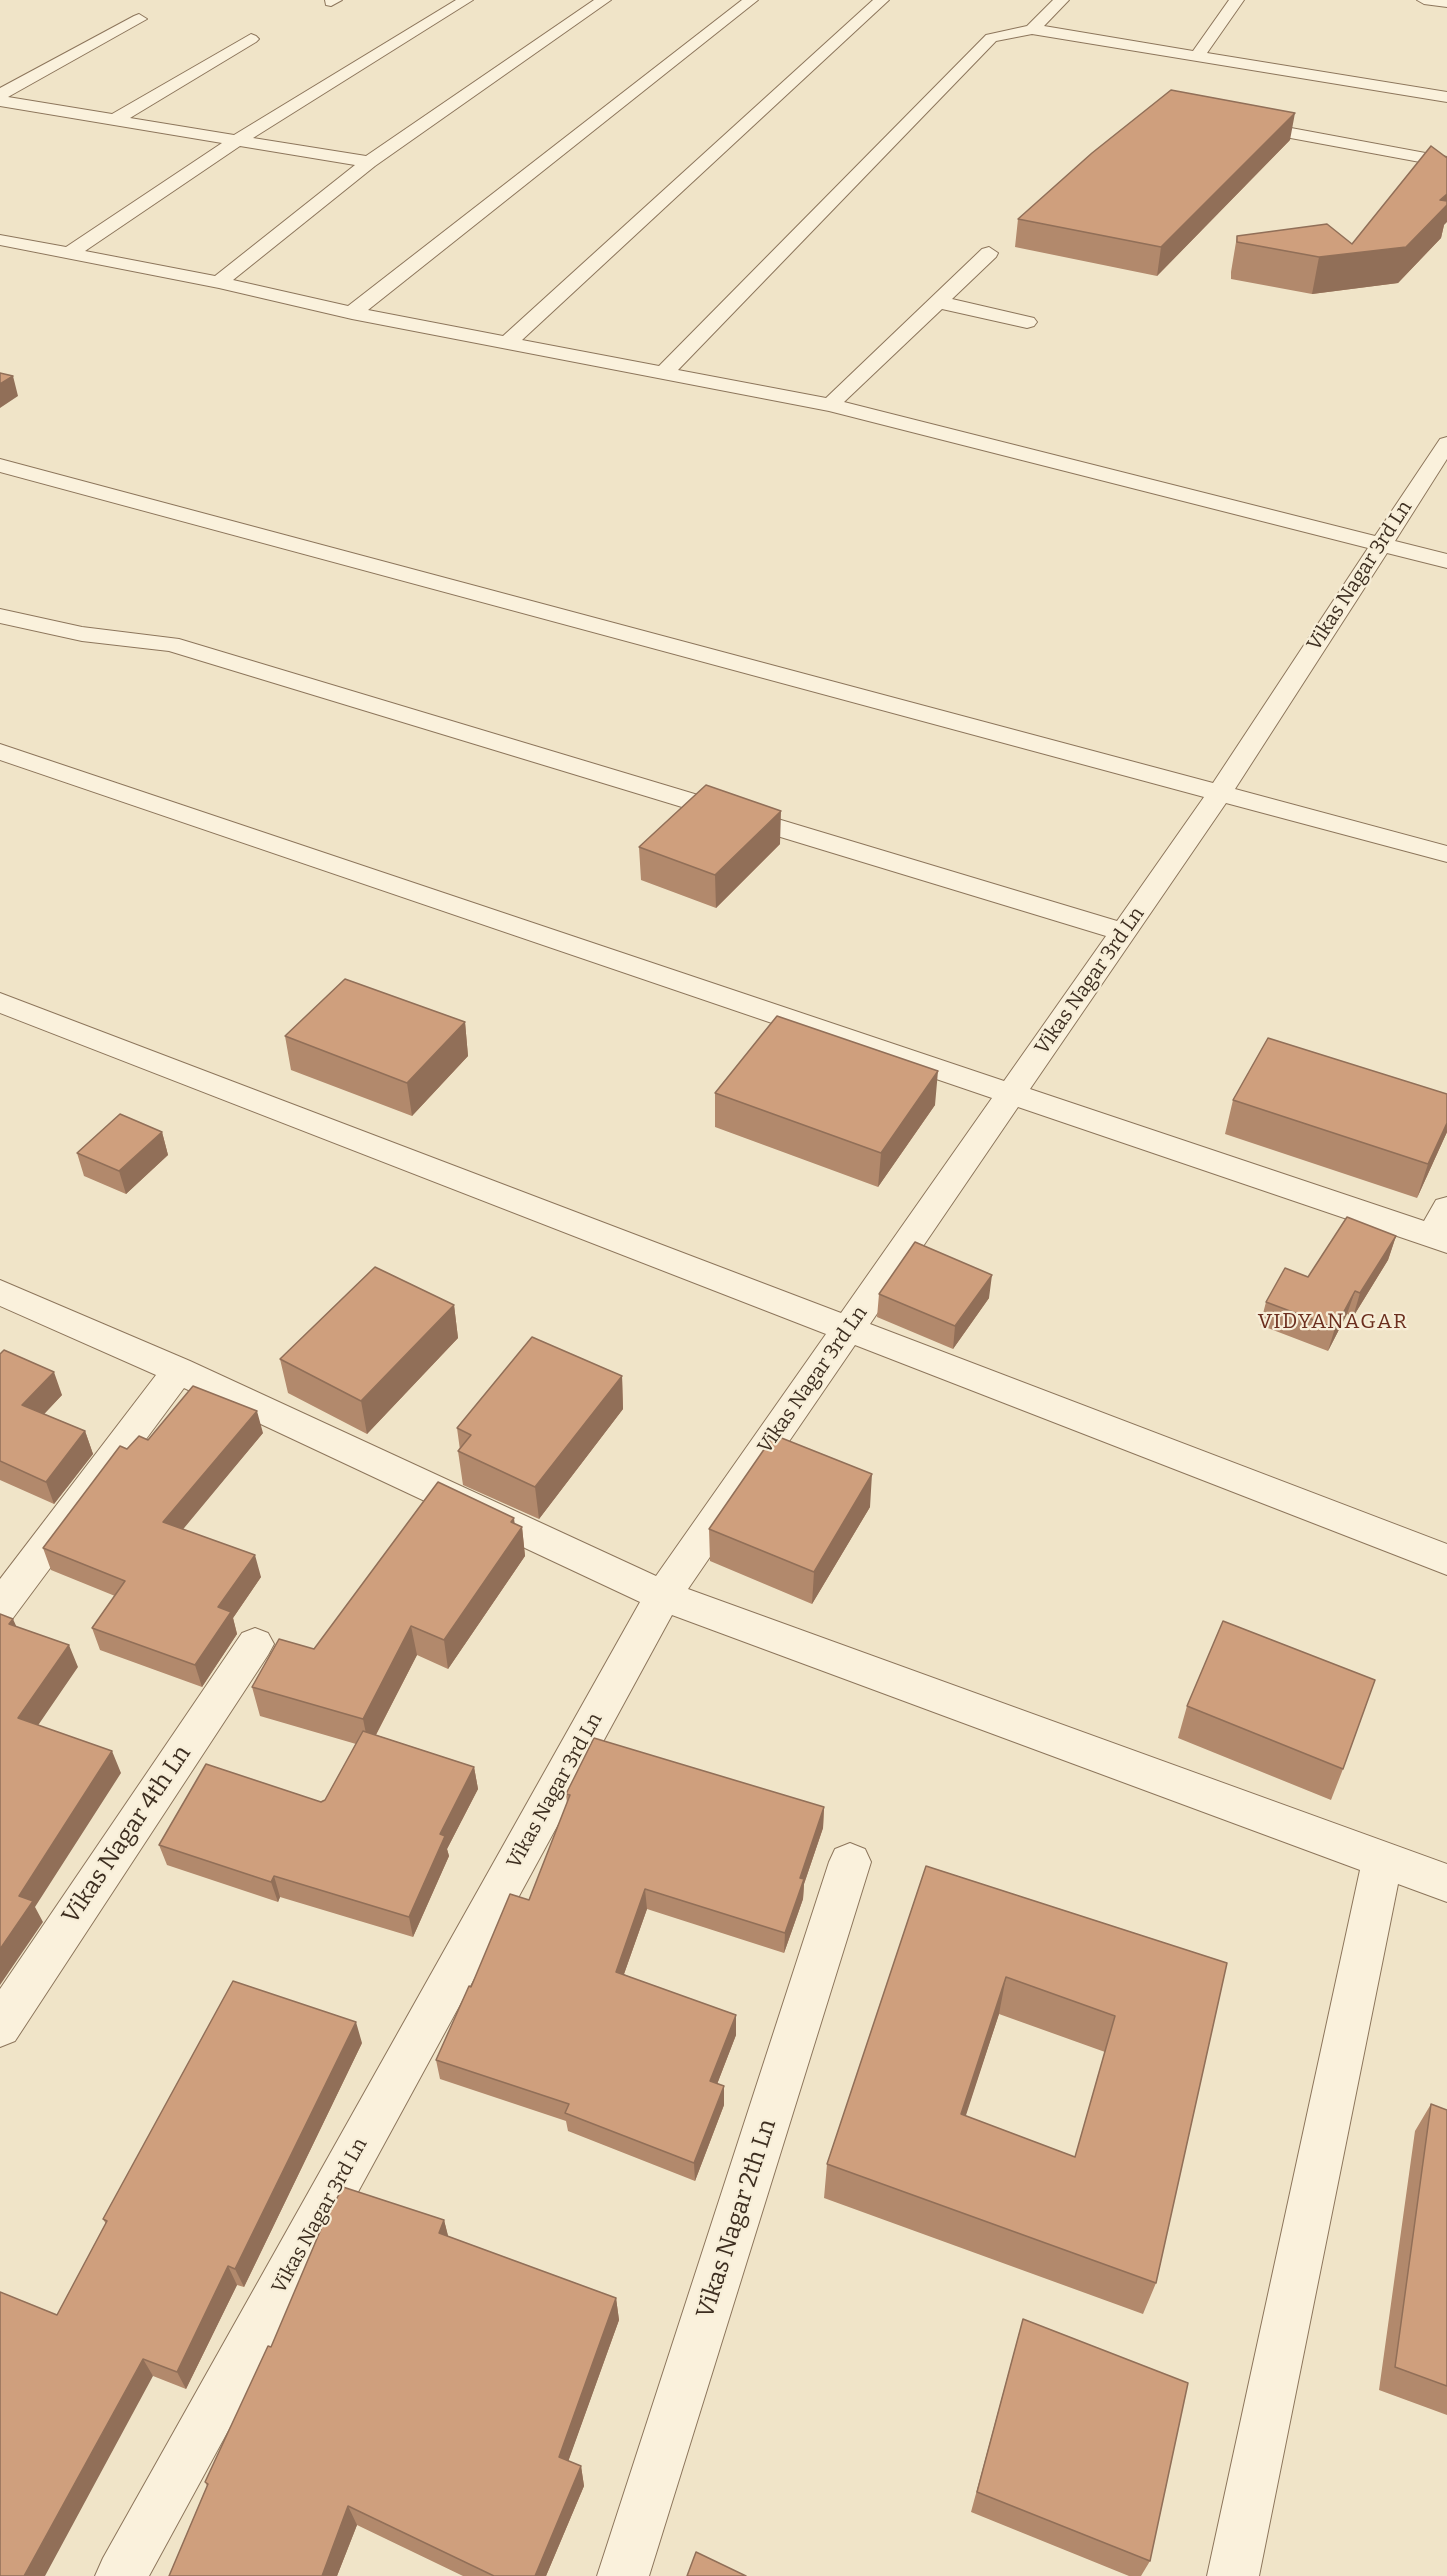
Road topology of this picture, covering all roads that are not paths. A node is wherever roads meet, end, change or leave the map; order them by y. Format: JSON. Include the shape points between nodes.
{"nodes":[{"id":1,"x":466,"y":0,"type":"edge"},
{"id":2,"x":604,"y":0,"type":"edge"},
{"id":3,"x":751,"y":0,"type":"edge"},
{"id":4,"x":882,"y":0,"type":"edge"},
{"id":5,"x":1062,"y":0,"type":"edge"},
{"id":6,"x":1238,"y":0,"type":"edge"},
{"id":7,"x":1424,"y":0,"type":"edge"},
{"id":8,"x":1447,"y":3,"type":"edge"},
{"id":9,"x":139,"y":19,"type":"dead end"},
{"id":10,"x":1032,"y":29,"type":"junction"},
{"id":11,"x":251,"y":39,"type":"dead end"},
{"id":12,"x":1197,"y":56,"type":"junction"},
{"id":13,"x":0,"y":95,"type":"edge"},
{"id":14,"x":1447,"y":97,"type":"edge"},
{"id":15,"x":0,"y":101,"type":"edge"},
{"id":16,"x":114,"y":120,"type":"junction"},
{"id":17,"x":1227,"y":121,"type":"edge"},
{"id":18,"x":234,"y":142,"type":"junction"},
{"id":19,"x":369,"y":162,"type":"junction"},
{"id":20,"x":1447,"y":162,"type":"edge"},
{"id":21,"x":0,"y":240,"type":"edge"},
{"id":22,"x":70,"y":253,"type":"junction"},
{"id":23,"x":989,"y":253,"type":"dead end"},
{"id":24,"x":219,"y":282,"type":"junction"},
{"id":25,"x":938,"y":302,"type":"junction"},
{"id":26,"x":352,"y":313,"type":"junction"},
{"id":27,"x":1027,"y":322,"type":"dead end"},
{"id":28,"x":507,"y":343,"type":"junction"},
{"id":29,"x":664,"y":373,"type":"junction"},
{"id":30,"x":830,"y":405,"type":"junction"},
{"id":31,"x":1447,"y":443,"type":"edge"},
{"id":32,"x":0,"y":465,"type":"edge"},
{"id":33,"x":1380,"y":543,"type":"junction"},
{"id":34,"x":1447,"y":561,"type":"edge"},
{"id":35,"x":0,"y":616,"type":"edge"},
{"id":36,"x":0,"y":752,"type":"edge"},
{"id":37,"x":1221,"y":791,"type":"junction"},
{"id":38,"x":1447,"y":854,"type":"edge"},
{"id":39,"x":1124,"y":932,"type":"junction"},
{"id":40,"x":0,"y":1002,"type":"edge"},
{"id":41,"x":1011,"y":1094,"type":"junction"},
{"id":42,"x":1447,"y":1208,"type":"edge"},
{"id":43,"x":1440,"y":1238,"type":"edge"},
{"id":44,"x":0,"y":1292,"type":"edge"},
{"id":45,"x":849,"y":1328,"type":"junction"},
{"id":46,"x":178,"y":1370,"type":"junction"},
{"id":47,"x":1447,"y":1560,"type":"edge"},
{"id":48,"x":663,"y":1596,"type":"junction"},
{"id":49,"x":0,"y":1607,"type":"edge"},
{"id":50,"x":255,"y":1644,"type":"dead end"},
{"id":51,"x":1383,"y":1859,"type":"junction"},
{"id":52,"x":850,"y":1862,"type":"dead end"},
{"id":53,"x":1447,"y":1883,"type":"edge"},
{"id":54,"x":0,"y":2026,"type":"edge"},
{"id":55,"x":121,"y":2576,"type":"edge"},
{"id":56,"x":623,"y":2576,"type":"edge"},
{"id":57,"x":1233,"y":2576,"type":"edge"}],
"edges":[{"from":1,"to":18,"type":"street"},
{"from":2,"to":19,"type":"street"},
{"from":3,"to":26,"type":"street"},
{"from":4,"to":28,"type":"street"},
{"from":5,"to":10,"type":"street"},
{"from":6,"to":12,"type":"street"},
{"from":7,"to":8,"type":"street"},
{"from":9,"to":13,"type":"street"},
{"from":10,"to":12,"type":"street"},
{"from":10,"to":29,"type":"street","via":[[991,38]]},
{"from":11,"to":16,"type":"street"},
{"from":12,"to":14,"type":"street"},
{"from":15,"to":16,"type":"street"},
{"from":16,"to":18,"type":"street"},
{"from":17,"to":20,"type":"street"},
{"from":18,"to":19,"type":"street"},
{"from":18,"to":22,"type":"street"},
{"from":19,"to":24,"type":"street"},
{"from":21,"to":22,"type":"street"},
{"from":22,"to":24,"type":"street"},
{"from":23,"to":25,"type":"street"},
{"from":24,"to":26,"type":"street"},
{"from":25,"to":27,"type":"street"},
{"from":25,"to":30,"type":"street"},
{"from":26,"to":28,"type":"street"},
{"from":28,"to":29,"type":"street"},
{"from":29,"to":30,"type":"street"},
{"from":30,"to":33,"type":"street"},
{"from":31,"to":33,"type":"street","name":"Vikas Nagar 3rd Ln"},
{"from":32,"to":37,"type":"street"},
{"from":33,"to":34,"type":"street"},
{"from":33,"to":37,"type":"street","name":"Vikas Nagar 3rd Ln"},
{"from":35,"to":39,"type":"street","via":[[82,634],[171,644]]},
{"from":36,"to":41,"type":"street"},
{"from":37,"to":38,"type":"street"},
{"from":37,"to":39,"type":"street","name":"Vikas Nagar 3rd Ln"},
{"from":39,"to":41,"type":"street","name":"Vikas Nagar 3rd Ln"},
{"from":40,"to":45,"type":"street"},
{"from":41,"to":43,"type":"street"},
{"from":41,"to":45,"type":"street","name":"Vikas Nagar 3rd Ln"},
{"from":42,"to":43,"type":"street"},
{"from":44,"to":46,"type":"street"},
{"from":45,"to":47,"type":"street"},
{"from":45,"to":48,"type":"street","name":"Vikas Nagar 3rd Ln"},
{"from":46,"to":48,"type":"street"},
{"from":46,"to":49,"type":"street"},
{"from":48,"to":51,"type":"street"},
{"from":48,"to":55,"type":"street","name":"Vikas Nagar 3rd Ln"},
{"from":50,"to":54,"type":"street","name":"Vikas Nagar 4th Ln"},
{"from":51,"to":53,"type":"street"},
{"from":51,"to":57,"type":"street"},
{"from":52,"to":56,"type":"street","name":"Vikas Nagar 2th Ln"}]}
